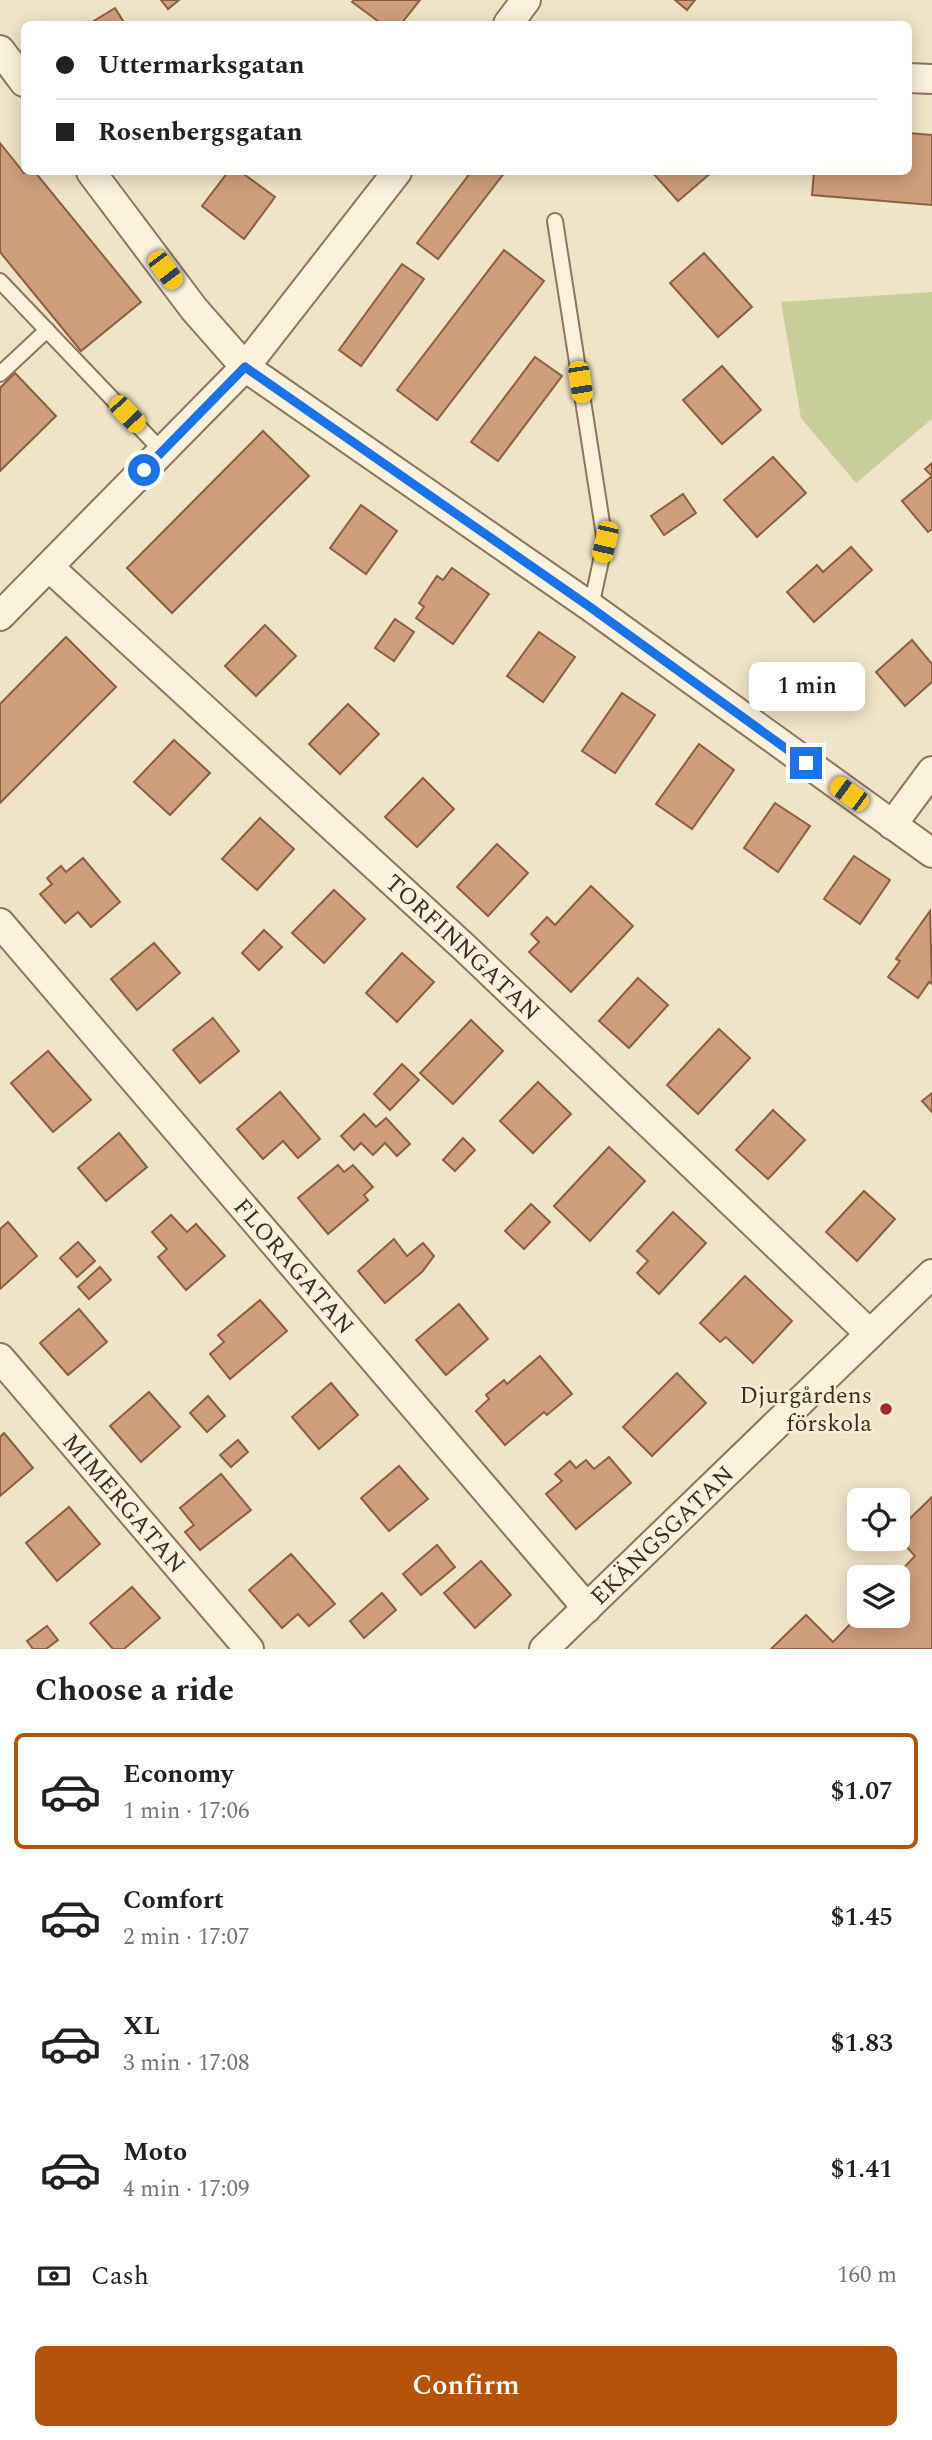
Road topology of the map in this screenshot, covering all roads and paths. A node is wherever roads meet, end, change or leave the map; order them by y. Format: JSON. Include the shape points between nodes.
{"nodes":[{"id":1,"x":526,"y":0,"type":"edge"},
{"id":2,"x":510,"y":21,"type":"edge"},
{"id":3,"x":0,"y":50,"type":"edge"},
{"id":4,"x":21,"y":78,"type":"edge"},
{"id":5,"x":912,"y":78,"type":"edge"},
{"id":6,"x":932,"y":79,"type":"edge"},
{"id":7,"x":93,"y":175,"type":"edge"},
{"id":8,"x":395,"y":175,"type":"edge"},
{"id":9,"x":555,"y":221,"type":"dead end"},
{"id":10,"x":0,"y":281,"type":"edge"},
{"id":11,"x":47,"y":330,"type":"junction"},
{"id":12,"x":245,"y":367,"type":"junction"},
{"id":13,"x":0,"y":374,"type":"edge"},
{"id":14,"x":162,"y":451,"type":"junction"},
{"id":15,"x":49,"y":567,"type":"junction"},
{"id":16,"x":590,"y":607,"type":"junction"},
{"id":17,"x":0,"y":615,"type":"edge"},
{"id":18,"x":932,"y":771,"type":"edge"},
{"id":19,"x":892,"y":825,"type":"junction"},
{"id":20,"x":932,"y":853,"type":"edge"},
{"id":21,"x":0,"y":923,"type":"edge"},
{"id":22,"x":932,"y":1274,"type":"edge"},
{"id":23,"x":870,"y":1334,"type":"junction"},
{"id":24,"x":0,"y":1358,"type":"edge"},
{"id":25,"x":587,"y":1608,"type":"junction"},
{"id":26,"x":249,"y":1649,"type":"edge"},
{"id":27,"x":544,"y":1649,"type":"edge"}],
"edges":[{"from":1,"to":2,"type":"street"},
{"from":3,"to":4,"type":"street"},
{"from":5,"to":6,"type":"street"},
{"from":7,"to":12,"type":"street","via":[[194,309]]},
{"from":8,"to":12,"type":"street"},
{"from":9,"to":16,"type":"lane","via":[[605,542]]},
{"from":10,"to":11,"type":"lane"},
{"from":11,"to":13,"type":"lane"},
{"from":11,"to":14,"type":"lane"},
{"from":12,"to":14,"type":"street"},
{"from":12,"to":16,"type":"street"},
{"from":14,"to":15,"type":"street"},
{"from":15,"to":17,"type":"street"},
{"from":15,"to":23,"type":"street","name":"TORFINNGATAN","via":[[465,948]]},
{"from":16,"to":19,"type":"street"},
{"from":18,"to":19,"type":"street"},
{"from":19,"to":20,"type":"street"},
{"from":21,"to":25,"type":"street","name":"FLORAGATAN"},
{"from":22,"to":23,"type":"street","name":"EKÄNGSGATAN"},
{"from":23,"to":25,"type":"street","name":"EKÄNGSGATAN"},
{"from":24,"to":26,"type":"street","name":"MIMERGATAN"},
{"from":25,"to":27,"type":"street","name":"EKÄNGSGATAN"}]}
